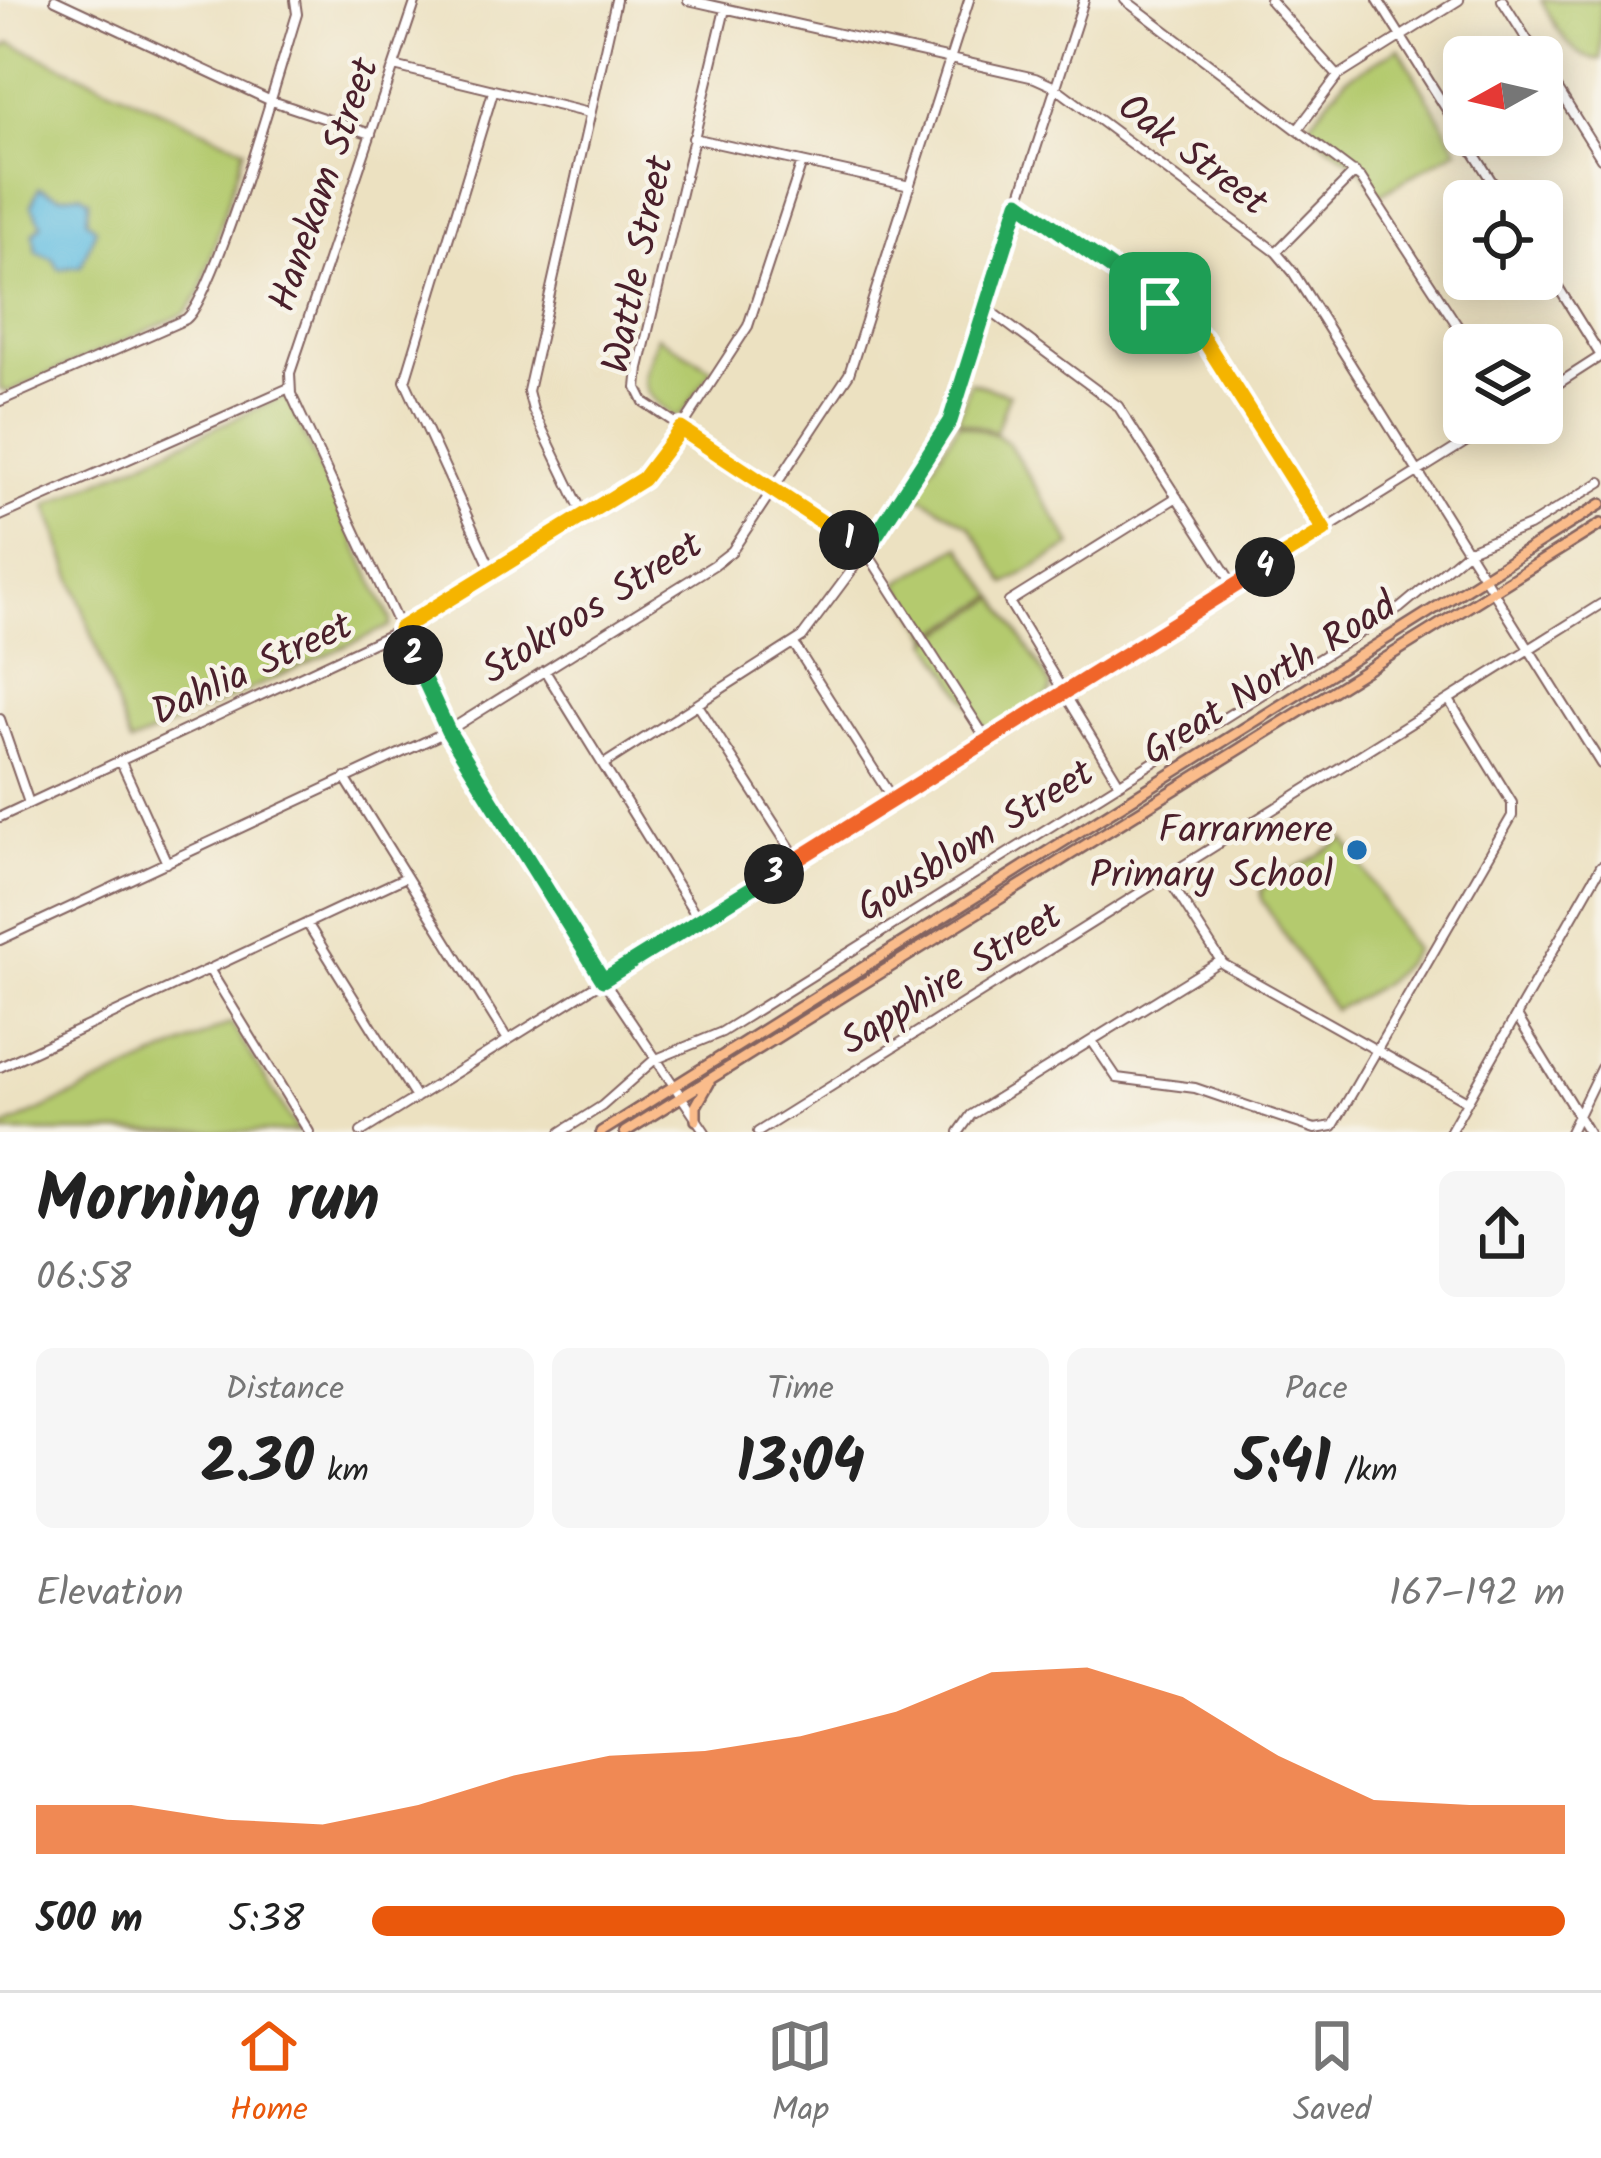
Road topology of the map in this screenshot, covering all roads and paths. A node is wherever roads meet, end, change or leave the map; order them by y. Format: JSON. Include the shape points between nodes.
{"nodes":[{"id":1,"x":55,"y":0,"type":"edge"},
{"id":2,"x":295,"y":0,"type":"edge"},
{"id":3,"x":416,"y":0,"type":"edge"},
{"id":4,"x":616,"y":0,"type":"edge"},
{"id":5,"x":688,"y":0,"type":"edge"},
{"id":6,"x":969,"y":0,"type":"edge"},
{"id":7,"x":1084,"y":0,"type":"edge"},
{"id":8,"x":1125,"y":0,"type":"edge"},
{"id":9,"x":1270,"y":0,"type":"edge"},
{"id":10,"x":1378,"y":0,"type":"edge"},
{"id":11,"x":1460,"y":0,"type":"edge"},
{"id":12,"x":1502,"y":0,"type":"edge"},
{"id":13,"x":724,"y":9,"type":"junction"},
{"id":14,"x":1525,"y":36,"type":"edge"},
{"id":15,"x":1401,"y":37,"type":"junction"},
{"id":16,"x":950,"y":58,"type":"junction"},
{"id":17,"x":394,"y":66,"type":"junction"},
{"id":18,"x":1338,"y":76,"type":"junction"},
{"id":19,"x":1055,"y":86,"type":"junction"},
{"id":20,"x":493,"y":92,"type":"junction"},
{"id":21,"x":1563,"y":97,"type":"edge"},
{"id":22,"x":269,"y":100,"type":"junction"},
{"id":23,"x":589,"y":113,"type":"junction"},
{"id":24,"x":1298,"y":129,"type":"junction"},
{"id":25,"x":371,"y":134,"type":"junction"},
{"id":26,"x":693,"y":138,"type":"junction"},
{"id":27,"x":1601,"y":158,"type":"edge"},
{"id":28,"x":802,"y":162,"type":"junction"},
{"id":29,"x":1354,"y":172,"type":"junction"},
{"id":30,"x":1491,"y":180,"type":"edge"},
{"id":31,"x":910,"y":185,"type":"junction"},
{"id":32,"x":1019,"y":202,"type":"junction"},
{"id":33,"x":1276,"y":251,"type":"junction"},
{"id":34,"x":1563,"y":295,"type":"edge"},
{"id":35,"x":986,"y":308,"type":"junction"},
{"id":36,"x":1457,"y":324,"type":"edge"},
{"id":37,"x":1601,"y":356,"type":"edge"},
{"id":38,"x":1563,"y":380,"type":"edge"},
{"id":39,"x":290,"y":388,"type":"junction"},
{"id":40,"x":0,"y":401,"type":"edge"},
{"id":41,"x":681,"y":429,"type":"junction"},
{"id":42,"x":1463,"y":444,"type":"edge"},
{"id":43,"x":1418,"y":472,"type":"junction"},
{"id":44,"x":1601,"y":482,"type":"edge"},
{"id":45,"x":775,"y":490,"type":"junction"},
{"id":46,"x":1178,"y":497,"type":"junction"},
{"id":47,"x":1601,"y":504,"type":"edge"},
{"id":48,"x":0,"y":516,"type":"edge"},
{"id":49,"x":584,"y":516,"type":"junction"},
{"id":50,"x":1601,"y":524,"type":"edge"},
{"id":51,"x":1324,"y":530,"type":"junction"},
{"id":52,"x":1469,"y":550,"type":"junction"},
{"id":53,"x":866,"y":551,"type":"junction"},
{"id":54,"x":494,"y":573,"type":"junction"},
{"id":55,"x":1486,"y":578,"type":"junction"},
{"id":56,"x":1234,"y":586,"type":"junction"},
{"id":57,"x":1493,"y":591,"type":"junction"},
{"id":58,"x":1601,"y":604,"type":"edge"},
{"id":59,"x":400,"y":629,"type":"junction"},
{"id":60,"x":794,"y":644,"type":"junction"},
{"id":61,"x":1530,"y":650,"type":"junction"},
{"id":62,"x":545,"y":671,"type":"junction"},
{"id":63,"x":1065,"y":692,"type":"junction"},
{"id":64,"x":1449,"y":700,"type":"junction"},
{"id":65,"x":698,"y":705,"type":"junction"},
{"id":66,"x":0,"y":718,"type":"edge"},
{"id":67,"x":448,"y":731,"type":"junction"},
{"id":68,"x":987,"y":740,"type":"junction"},
{"id":69,"x":121,"y":761,"type":"junction"},
{"id":70,"x":604,"y":764,"type":"junction"},
{"id":71,"x":1601,"y":764,"type":"edge"},
{"id":72,"x":345,"y":778,"type":"junction"},
{"id":73,"x":1119,"y":783,"type":"junction"},
{"id":74,"x":893,"y":800,"type":"junction"},
{"id":75,"x":29,"y":802,"type":"junction"},
{"id":76,"x":0,"y":817,"type":"edge"},
{"id":77,"x":797,"y":860,"type":"junction"},
{"id":78,"x":166,"y":863,"type":"junction"},
{"id":79,"x":1601,"y":866,"type":"edge"},
{"id":80,"x":406,"y":877,"type":"junction"},
{"id":81,"x":1167,"y":877,"type":"junction"},
{"id":82,"x":975,"y":896,"type":"junction"},
{"id":83,"x":983,"y":908,"type":"junction"},
{"id":84,"x":699,"y":920,"type":"junction"},
{"id":85,"x":307,"y":923,"type":"junction"},
{"id":86,"x":0,"y":940,"type":"edge"},
{"id":87,"x":1220,"y":962,"type":"junction"},
{"id":88,"x":209,"y":969,"type":"junction"},
{"id":89,"x":603,"y":980,"type":"junction"},
{"id":90,"x":1517,"y":1016,"type":"junction"},
{"id":91,"x":508,"y":1040,"type":"junction"},
{"id":92,"x":1092,"y":1041,"type":"junction"},
{"id":93,"x":1379,"y":1051,"type":"junction"},
{"id":94,"x":654,"y":1060,"type":"junction"},
{"id":95,"x":0,"y":1066,"type":"edge"},
{"id":96,"x":1601,"y":1068,"type":"edge"},
{"id":97,"x":716,"y":1074,"type":"junction"},
{"id":98,"x":672,"y":1087,"type":"junction"},
{"id":99,"x":416,"y":1098,"type":"junction"},
{"id":100,"x":680,"y":1098,"type":"junction"},
{"id":101,"x":1467,"y":1101,"type":"junction"},
{"id":102,"x":1577,"y":1112,"type":"junction"},
{"id":103,"x":696,"y":1120,"type":"junction"},
{"id":104,"x":308,"y":1132,"type":"edge"},
{"id":105,"x":361,"y":1132,"type":"edge"},
{"id":106,"x":561,"y":1132,"type":"edge"},
{"id":107,"x":601,"y":1132,"type":"edge"},
{"id":108,"x":625,"y":1132,"type":"edge"},
{"id":109,"x":705,"y":1132,"type":"edge"},
{"id":110,"x":758,"y":1132,"type":"edge"},
{"id":111,"x":959,"y":1132,"type":"edge"},
{"id":112,"x":1450,"y":1132,"type":"edge"},
{"id":113,"x":1570,"y":1132,"type":"edge"},
{"id":114,"x":1588,"y":1132,"type":"edge"}],
"edges":[{"from":1,"to":22,"type":"street"},
{"from":2,"to":22,"type":"street"},
{"from":3,"to":17,"type":"street","name":"Hanekam Street"},
{"from":4,"to":23,"type":"street"},
{"from":5,"to":13,"type":"street","name":"Oak Street"},
{"from":6,"to":16,"type":"street","name":"Stokroos Street"},
{"from":7,"to":19,"type":"street"},
{"from":8,"to":24,"type":"street"},
{"from":9,"to":18,"type":"street"},
{"from":10,"to":15,"type":"street"},
{"from":11,"to":15,"type":"street"},
{"from":12,"to":14,"type":"street"},
{"from":13,"to":16,"type":"street","name":"Oak Street"},
{"from":13,"to":26,"type":"street","name":"Wattle Street"},
{"from":15,"to":18,"type":"street"},
{"from":15,"to":30,"type":"street"},
{"from":16,"to":19,"type":"street","name":"Oak Street"},
{"from":16,"to":31,"type":"street","name":"Stokroos Street"},
{"from":17,"to":20,"type":"street"},
{"from":17,"to":25,"type":"street","name":"Hanekam Street"},
{"from":18,"to":24,"type":"street"},
{"from":19,"to":32,"type":"street"},
{"from":19,"to":33,"type":"street","name":"Oak Street"},
{"from":20,"to":23,"type":"street"},
{"from":20,"to":54,"type":"street","via":[[405,381]]},
{"from":21,"to":27,"type":"street"},
{"from":22,"to":25,"type":"street"},
{"from":22,"to":40,"type":"street","via":[[193,314]]},
{"from":23,"to":49,"type":"street","via":[[528,391]]},
{"from":24,"to":29,"type":"street"},
{"from":25,"to":39,"type":"street","name":"Hanekam Street"},
{"from":26,"to":28,"type":"street"},
{"from":26,"to":41,"type":"street","name":"Wattle Street","via":[[636,383],[640,399]]},
{"from":28,"to":31,"type":"street"},
{"from":28,"to":41,"type":"street","name":"Dahlia Street","via":[[748,326]]},
{"from":29,"to":33,"type":"street"},
{"from":29,"to":36,"type":"street"},
{"from":31,"to":45,"type":"street","name":"Stokroos Street","via":[[849,374]]},
{"from":32,"to":35,"type":"street"},
{"from":32,"to":51,"type":"street","via":[[1196,330]]},
{"from":33,"to":43,"type":"street","name":"Oak Street"},
{"from":34,"to":37,"type":"street"},
{"from":35,"to":46,"type":"street","via":[[1118,406]]},
{"from":35,"to":53,"type":"street","via":[[950,421]]},
{"from":37,"to":38,"type":"street"},
{"from":39,"to":48,"type":"street"},
{"from":39,"to":59,"type":"street"},
{"from":41,"to":45,"type":"street","name":"Wattle Street"},
{"from":41,"to":49,"type":"street","name":"Dahlia Street","via":[[643,479]]},
{"from":42,"to":43,"type":"street"},
{"from":43,"to":51,"type":"street"},
{"from":43,"to":52,"type":"street","name":"Oak Street"},
{"from":44,"to":52,"type":"street","name":"Gousblom Street"},
{"from":45,"to":53,"type":"street","name":"Wattle Street"},
{"from":45,"to":62,"type":"street","name":"Stokroos Street","via":[[714,566]]},
{"from":46,"to":56,"type":"street"},
{"from":46,"to":63,"type":"street","via":[[1009,602]]},
{"from":47,"to":55,"type":"main road","name":"Great North Road"},
{"from":49,"to":54,"type":"street","name":"Dahlia Street"},
{"from":50,"to":57,"type":"main road","name":"Great North Road"},
{"from":51,"to":56,"type":"street"},
{"from":52,"to":55,"type":"street","name":"Oak Street"},
{"from":52,"to":73,"type":"street","name":"Gousblom Street","via":[[1400,608]]},
{"from":53,"to":60,"type":"street"},
{"from":53,"to":68,"type":"street","name":"Wattle Street"},
{"from":54,"to":59,"type":"street","name":"Dahlia Street"},
{"from":55,"to":57,"type":"street","name":"Oak Street"},
{"from":55,"to":82,"type":"main road","name":"Great North Road"},
{"from":56,"to":63,"type":"street"},
{"from":57,"to":61,"type":"street","name":"Oak Street"},
{"from":57,"to":83,"type":"main road","name":"Great North Road"},
{"from":58,"to":61,"type":"street","name":"Sapphire Street"},
{"from":59,"to":67,"type":"street"},
{"from":59,"to":69,"type":"street","name":"Dahlia Street"},
{"from":60,"to":65,"type":"street"},
{"from":60,"to":74,"type":"street"},
{"from":61,"to":64,"type":"street","name":"Sapphire Street"},
{"from":61,"to":71,"type":"street","name":"Oak Street"},
{"from":62,"to":67,"type":"street","name":"Stokroos Street"},
{"from":62,"to":70,"type":"street"},
{"from":63,"to":68,"type":"street"},
{"from":63,"to":73,"type":"street"},
{"from":64,"to":81,"type":"street","name":"Sapphire Street"},
{"from":64,"to":93,"type":"street","via":[[1512,803],[1512,817]]},
{"from":65,"to":70,"type":"street"},
{"from":65,"to":77,"type":"street"},
{"from":66,"to":75,"type":"street"},
{"from":67,"to":72,"type":"street","name":"Stokroos Street"},
{"from":67,"to":89,"type":"street"},
{"from":68,"to":74,"type":"street"},
{"from":69,"to":75,"type":"street","name":"Dahlia Street"},
{"from":69,"to":78,"type":"street"},
{"from":70,"to":84,"type":"street"},
{"from":72,"to":78,"type":"street","name":"Stokroos Street"},
{"from":72,"to":80,"type":"street"},
{"from":73,"to":94,"type":"street","name":"Gousblom Street","via":[[722,1032]]},
{"from":74,"to":77,"type":"street"},
{"from":75,"to":76,"type":"street","name":"Dahlia Street"},
{"from":77,"to":84,"type":"street"},
{"from":78,"to":86,"type":"street","name":"Stokroos Street"},
{"from":79,"to":90,"type":"street"},
{"from":80,"to":85,"type":"street"},
{"from":80,"to":91,"type":"street"},
{"from":81,"to":87,"type":"street"},
{"from":81,"to":110,"type":"street","name":"Sapphire Street"},
{"from":82,"to":83,"type":"main road"},
{"from":82,"to":98,"type":"main road","name":"Great North Road"},
{"from":83,"to":97,"type":"main road","name":"Great North Road"},
{"from":84,"to":89,"type":"street"},
{"from":85,"to":88,"type":"street"},
{"from":85,"to":99,"type":"street"},
{"from":87,"to":92,"type":"street"},
{"from":87,"to":93,"type":"street"},
{"from":88,"to":95,"type":"street"},
{"from":88,"to":104,"type":"street"},
{"from":89,"to":91,"type":"street"},
{"from":89,"to":94,"type":"street"},
{"from":90,"to":101,"type":"street"},
{"from":90,"to":102,"type":"street"},
{"from":91,"to":99,"type":"street"},
{"from":92,"to":93,"type":"street","via":[[1118,1078],[1195,1088],[1319,1130],[1336,1123]]},
{"from":92,"to":111,"type":"street","via":[[971,1115]]},
{"from":93,"to":101,"type":"street"},
{"from":94,"to":98,"type":"street"},
{"from":94,"to":106,"type":"street","name":"Gousblom Street"},
{"from":96,"to":102,"type":"street"},
{"from":97,"to":100,"type":"main road","name":"Great North Road"},
{"from":97,"to":103,"type":"main road","via":[[700,1095]]},
{"from":98,"to":100,"type":"street"},
{"from":98,"to":107,"type":"main road","name":"Great North Road"},
{"from":99,"to":105,"type":"street"},
{"from":100,"to":103,"type":"street"},
{"from":100,"to":108,"type":"main road","name":"Great North Road"},
{"from":101,"to":112,"type":"street"},
{"from":102,"to":113,"type":"street"},
{"from":102,"to":114,"type":"street"},
{"from":103,"to":109,"type":"street"}]}
